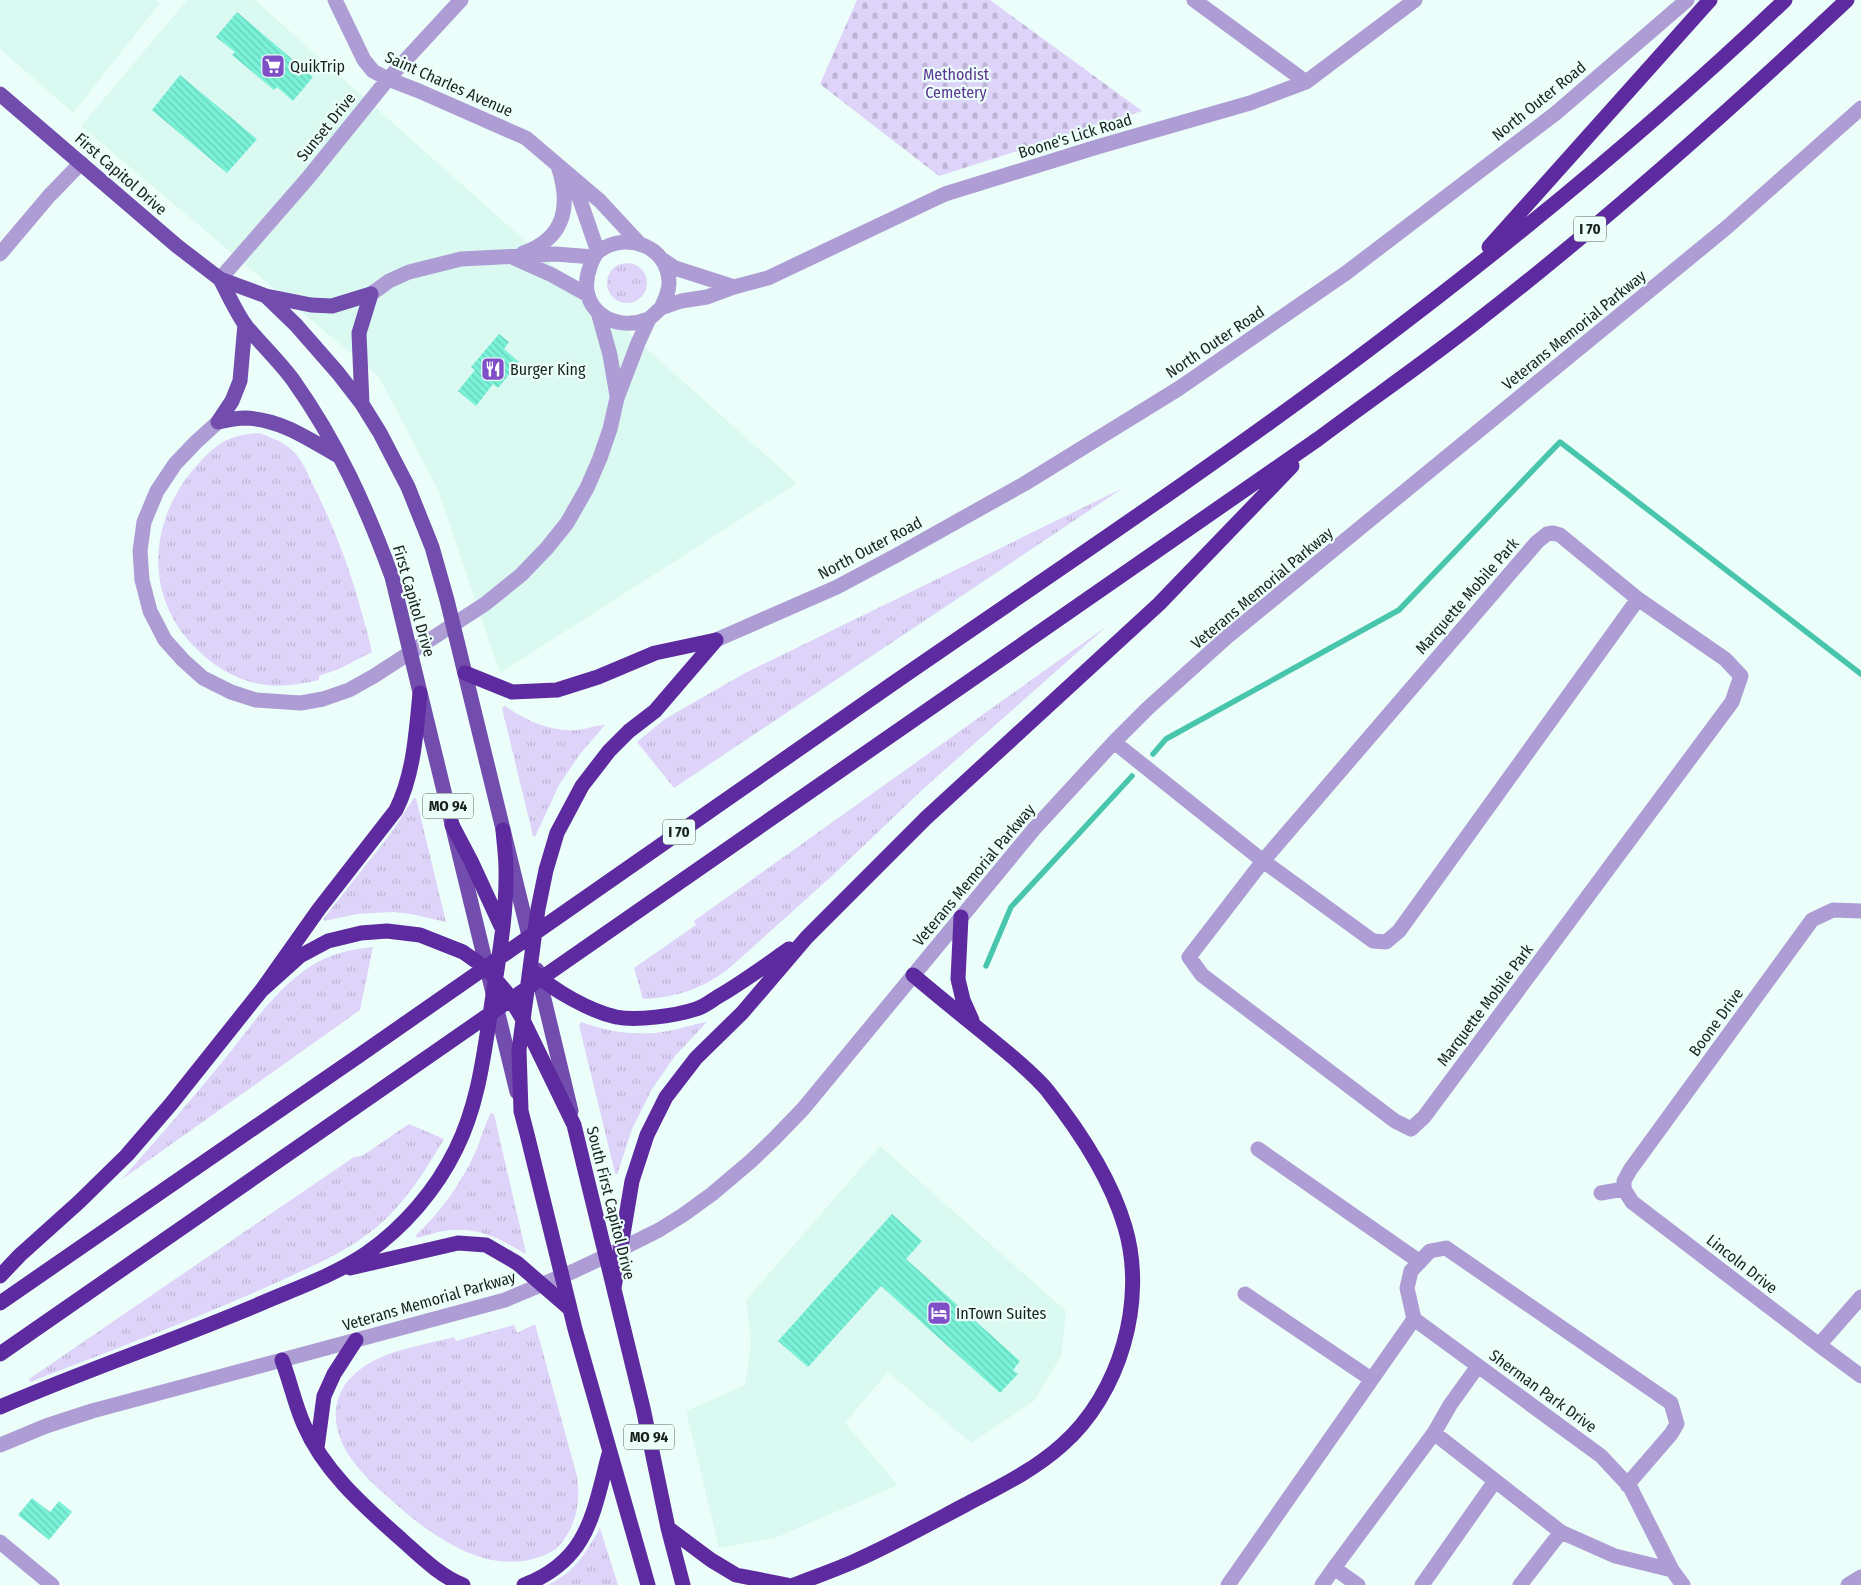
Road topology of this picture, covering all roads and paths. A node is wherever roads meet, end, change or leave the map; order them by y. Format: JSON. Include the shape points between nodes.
{"nodes":[{"id":1,"x":335,"y":0,"type":"edge"},
{"id":2,"x":461,"y":0,"type":"edge"},
{"id":3,"x":1194,"y":0,"type":"edge"},
{"id":4,"x":1415,"y":0,"type":"edge"},
{"id":5,"x":1687,"y":0,"type":"edge"},
{"id":6,"x":1710,"y":0,"type":"edge"},
{"id":7,"x":1785,"y":0,"type":"edge"},
{"id":8,"x":1847,"y":0,"type":"edge"},
{"id":9,"x":388,"y":79,"type":"junction"},
{"id":10,"x":1306,"y":82,"type":"junction"},
{"id":11,"x":0,"y":94,"type":"edge"},
{"id":12,"x":1861,"y":108,"type":"edge"},
{"id":13,"x":81,"y":163,"type":"junction"},
{"id":14,"x":558,"y":165,"type":"junction"},
{"id":15,"x":573,"y":179,"type":"junction"},
{"id":16,"x":638,"y":243,"type":"junction"},
{"id":17,"x":0,"y":254,"type":"edge"},
{"id":18,"x":596,"y":254,"type":"junction"},
{"id":19,"x":510,"y":257,"type":"junction"},
{"id":20,"x":662,"y":260,"type":"junction"},
{"id":21,"x":220,"y":279,"type":"junction"},
{"id":22,"x":1460,"y":280,"type":"junction"},
{"id":23,"x":734,"y":287,"type":"junction"},
{"id":24,"x":371,"y":294,"type":"junction"},
{"id":25,"x":588,"y":295,"type":"junction"},
{"id":26,"x":266,"y":296,"type":"junction"},
{"id":27,"x":661,"y":308,"type":"junction"},
{"id":28,"x":598,"y":312,"type":"junction"},
{"id":29,"x":648,"y":319,"type":"junction"},
{"id":30,"x":245,"y":324,"type":"junction"},
{"id":31,"x":617,"y":398,"type":"junction"},
{"id":32,"x":362,"y":404,"type":"junction"},
{"id":33,"x":218,"y":422,"type":"junction"},
{"id":34,"x":1318,"y":440,"type":"junction"},
{"id":35,"x":342,"y":458,"type":"junction"},
{"id":36,"x":1638,"y":598,"type":"junction"},
{"id":37,"x":716,"y":640,"type":"junction"},
{"id":38,"x":465,"y":673,"type":"junction"},
{"id":39,"x":420,"y":693,"type":"junction"},
{"id":40,"x":1114,"y":742,"type":"junction"},
{"id":41,"x":452,"y":825,"type":"junction"},
{"id":42,"x":503,"y":830,"type":"joint"},
{"id":43,"x":1263,"y":861,"type":"junction"},
{"id":44,"x":505,"y":898,"type":"junction"},
{"id":45,"x":1861,"y":911,"type":"edge"},
{"id":46,"x":961,"y":917,"type":"junction"},
{"id":47,"x":502,"y":928,"type":"junction"},
{"id":48,"x":807,"y":937,"type":"junction"},
{"id":49,"x":532,"y":950,"type":"junction"},
{"id":50,"x":534,"y":972,"type":"junction"},
{"id":51,"x":913,"y":975,"type":"junction"},
{"id":52,"x":492,"y":980,"type":"junction"},
{"id":53,"x":261,"y":990,"type":"junction"},
{"id":54,"x":522,"y":1018,"type":"junction"},
{"id":55,"x":975,"y":1026,"type":"junction"},
{"id":56,"x":514,"y":1053,"type":"junction"},
{"id":57,"x":574,"y":1125,"type":"junction"},
{"id":58,"x":1258,"y":1149,"type":"dead end"},
{"id":59,"x":1624,"y":1189,"type":"junction"},
{"id":60,"x":1602,"y":1193,"type":"dead end"},
{"id":61,"x":1420,"y":1262,"type":"junction"},
{"id":62,"x":339,"y":1270,"type":"junction"},
{"id":63,"x":0,"y":1276,"type":"edge"},
{"id":64,"x":614,"y":1288,"type":"junction"},
{"id":65,"x":1245,"y":1294,"type":"dead end"},
{"id":66,"x":1861,"y":1297,"type":"edge"},
{"id":67,"x":0,"y":1303,"type":"edge"},
{"id":68,"x":569,"y":1308,"type":"junction"},
{"id":69,"x":1414,"y":1319,"type":"junction"},
{"id":70,"x":356,"y":1340,"type":"junction"},
{"id":71,"x":1819,"y":1345,"type":"junction"},
{"id":72,"x":0,"y":1354,"type":"edge"},
{"id":73,"x":282,"y":1360,"type":"junction"},
{"id":74,"x":1478,"y":1366,"type":"junction"},
{"id":75,"x":1861,"y":1376,"type":"edge"},
{"id":76,"x":1371,"y":1379,"type":"junction"},
{"id":77,"x":0,"y":1407,"type":"edge"},
{"id":78,"x":1434,"y":1433,"type":"junction"},
{"id":79,"x":0,"y":1445,"type":"edge"},
{"id":80,"x":317,"y":1448,"type":"junction"},
{"id":81,"x":609,"y":1452,"type":"junction"},
{"id":82,"x":1495,"y":1481,"type":"junction"},
{"id":83,"x":1628,"y":1484,"type":"junction"},
{"id":84,"x":668,"y":1528,"type":"junction"},
{"id":85,"x":1561,"y":1532,"type":"junction"},
{"id":86,"x":0,"y":1542,"type":"edge"},
{"id":87,"x":1334,"y":1568,"type":"junction"},
{"id":88,"x":1672,"y":1570,"type":"junction"},
{"id":89,"x":1861,"y":1577,"type":"edge"},
{"id":90,"x":52,"y":1585,"type":"edge"},
{"id":91,"x":463,"y":1585,"type":"edge"},
{"id":92,"x":524,"y":1585,"type":"edge"},
{"id":93,"x":648,"y":1585,"type":"edge"},
{"id":94,"x":683,"y":1585,"type":"edge"},
{"id":95,"x":787,"y":1585,"type":"edge"},
{"id":96,"x":794,"y":1585,"type":"edge"},
{"id":97,"x":1228,"y":1585,"type":"edge"},
{"id":98,"x":1322,"y":1585,"type":"edge"},
{"id":99,"x":1358,"y":1585,"type":"edge"},
{"id":100,"x":1422,"y":1585,"type":"edge"},
{"id":101,"x":1520,"y":1585,"type":"edge"},
{"id":102,"x":1682,"y":1585,"type":"edge"},
{"id":103,"x":1848,"y":1585,"type":"edge"}],
"edges":[{"from":1,"to":9,"type":"street","name":"Saint Charles Avenue","via":[[364,60]]},
{"from":2,"to":9,"type":"street","name":"Sunset Drive"},
{"from":3,"to":10,"type":"street"},
{"from":4,"to":10,"type":"street","name":"Boone's Lick Road"},
{"from":5,"to":37,"type":"street","name":"North Outer Road","via":[[1556,113],[1346,274],[1178,390],[1024,484],[897,555],[837,587]]},
{"from":6,"to":22,"type":"highway"},
{"from":7,"to":22,"type":"highway","number":"I 70","via":[[1666,109]]},
{"from":8,"to":34,"type":"highway","number":"I 70","via":[[1700,135],[1580,238],[1476,322]]},
{"from":9,"to":14,"type":"street","name":"Saint Charles Avenue","via":[[526,138]]},
{"from":9,"to":21,"type":"street","name":"Sunset Drive"},
{"from":10,"to":23,"type":"street","name":"Boone's Lick Road","via":[[1250,103],[945,194],[768,278]]},
{"from":11,"to":13,"type":"main road","name":"First Capitol Drive"},
{"from":12,"to":40,"type":"street","name":"Veterans Memorial Parkway","via":[[1726,228],[1227,637]]},
{"from":13,"to":17,"type":"street"},
{"from":13,"to":21,"type":"main road","name":"First Capitol Drive"},
{"from":14,"to":15,"type":"street","name":"Saint Charles Avenue"},
{"from":14,"to":19,"type":"street","via":[[564,185],[562,218],[546,242]]},
{"from":15,"to":16,"type":"street","name":"Saint Charles Avenue","via":[[600,201]]},
{"from":15,"to":18,"type":"street","name":"Saint Charles Avenue"},
{"from":16,"to":18,"type":"street","via":[[617,243]]},
{"from":16,"to":20,"type":"street"},
{"from":18,"to":19,"type":"street"},
{"from":18,"to":25,"type":"street","via":[[587,274]]},
{"from":19,"to":24,"type":"street","via":[[461,259],[432,265],[389,281]]},
{"from":19,"to":25,"type":"street"},
{"from":20,"to":23,"type":"street","via":[[675,268]]},
{"from":20,"to":27,"type":"street","via":[[669,283]]},
{"from":21,"to":26,"type":"main road","name":"First Capitol Drive"},
{"from":21,"to":30,"type":"main road","name":"First Capitol Drive"},
{"from":22,"to":67,"type":"highway","number":"I 70","via":[[1186,480]]},
{"from":23,"to":27,"type":"street","name":"Boone's Lick Road","via":[[707,298]]},
{"from":24,"to":26,"type":"main road","via":[[332,306],[311,306]]},
{"from":24,"to":32,"type":"main road","via":[[359,334]]},
{"from":25,"to":28,"type":"street"},
{"from":26,"to":32,"type":"main road","name":"First Capitol Drive","via":[[302,332]]},
{"from":27,"to":29,"type":"street","name":"Boone's Lick Road"},
{"from":28,"to":29,"type":"street","via":[[618,324],[630,325]]},
{"from":28,"to":31,"type":"street","name":"Boone's Lick Road"},
{"from":29,"to":31,"type":"street","name":"Boone's Lick Road"},
{"from":30,"to":33,"type":"main road","via":[[240,381]]},
{"from":30,"to":35,"type":"main road","name":"First Capitol Drive","via":[[292,379]]},
{"from":31,"to":33,"type":"street","name":"Boone's Lick Road","via":[[605,444],[587,488],[567,523],[522,575],[485,604],[374,676],[349,690],[301,703],[256,700],[202,678],[166,640],[150,611],[142,580],[140,551],[144,522],[157,491],[175,464]]},
{"from":32,"to":38,"type":"main road","name":"First Capitol Drive","via":[[408,487],[432,547]]},
{"from":33,"to":35,"type":"main road","via":[[244,418],[272,422]]},
{"from":34,"to":48,"type":"highway","via":[[1159,604],[926,818]]},
{"from":34,"to":72,"type":"highway","number":"I 70"},
{"from":35,"to":39,"type":"main road","name":"First Capitol Drive","via":[[371,520],[392,577]]},
{"from":36,"to":43,"type":"street","name":"Marquette Mobile Park","via":[[1560,535],[1547,534]]},
{"from":36,"to":43,"type":"street","via":[[1399,931],[1386,942],[1373,942]]},
{"from":36,"to":43,"type":"street","name":"Marquette Mobile Park","via":[[1725,659],[1741,676],[1732,702],[1424,1117],[1411,1129],[1395,1121],[1202,975],[1189,957]]},
{"from":37,"to":38,"type":"highway","via":[[655,653],[557,690],[512,692]]},
{"from":37,"to":49,"type":"highway","via":[[655,711],[609,751],[582,786],[557,833],[546,870]]},
{"from":38,"to":42,"type":"main road","name":"First Capitol Drive"},
{"from":39,"to":41,"type":"main road","name":"First Capitol Drive","number":"MO 94"},
{"from":39,"to":53,"type":"highway","via":[[410,774],[396,810]]},
{"from":40,"to":43,"type":"street"},
{"from":40,"to":46,"type":"street","name":"Veterans Memorial Parkway","via":[[1034,829]]},
{"from":41,"to":44,"type":"highway"},
{"from":41,"to":52,"type":"main road","name":"First Capitol Drive","number":"MO 94"},
{"from":42,"to":44,"type":"highway"},
{"from":44,"to":47,"type":"highway"},
{"from":44,"to":49,"type":"main road"},
{"from":45,"to":59,"type":"street","name":"Boone Drive","via":[[1833,910],[1812,920],[1630,1170]]},
{"from":46,"to":51,"type":"street","name":"Veterans Memorial Parkway"},
{"from":46,"to":55,"type":"highway","via":[[958,979],[962,1000]]},
{"from":47,"to":50,"type":"highway"},
{"from":47,"to":52,"type":"highway"},
{"from":48,"to":50,"type":"highway","via":[[697,1009],[640,1018],[616,1017],[584,1004],[562,994]]},
{"from":48,"to":64,"type":"highway","via":[[742,1013],[696,1058],[666,1097],[647,1135],[632,1181]]},
{"from":49,"to":50,"type":"highway"},
{"from":50,"to":54,"type":"highway"},
{"from":50,"to":57,"type":"main road","name":"South First Capitol Drive","number":"MO 94","via":[[551,1027]]},
{"from":51,"to":55,"type":"highway"},
{"from":51,"to":70,"type":"street","name":"Veterans Memorial Parkway","via":[[774,1139],[712,1194],[659,1230],[504,1300]]},
{"from":52,"to":53,"type":"highway","via":[[463,952],[420,935],[387,931],[328,941],[300,956]]},
{"from":52,"to":54,"type":"highway","via":[[507,993]]},
{"from":52,"to":56,"type":"main road","number":"MO 94"},
{"from":52,"to":62,"type":"highway","via":[[480,1076],[468,1123],[455,1150],[411,1214],[367,1253]]},
{"from":53,"to":63,"type":"highway","via":[[127,1155]]},
{"from":54,"to":56,"type":"highway"},
{"from":54,"to":57,"type":"highway"},
{"from":55,"to":96,"type":"highway","via":[[1046,1089],[1102,1170],[1125,1227],[1131,1256],[1130,1315],[1123,1345],[1113,1374],[1082,1425],[1040,1463],[1018,1478],[903,1538]]},
{"from":56,"to":68,"type":"highway","number":"MO 94","via":[[521,1111]]},
{"from":57,"to":64,"type":"highway","name":"South First Capitol Drive","number":"MO 94"},
{"from":58,"to":61,"type":"street"},
{"from":59,"to":60,"type":"street"},
{"from":59,"to":71,"type":"street","name":"Lincoln Drive","via":[[1632,1202]]},
{"from":61,"to":69,"type":"street","via":[[1411,1271],[1407,1288]]},
{"from":61,"to":83,"type":"street","via":[[1430,1252],[1446,1248],[1671,1404],[1677,1424]]},
{"from":62,"to":68,"type":"highway","via":[[458,1243],[486,1245],[517,1263]]},
{"from":62,"to":77,"type":"highway","via":[[222,1320]]},
{"from":64,"to":84,"type":"highway","name":"South First Capitol Drive","number":"MO 94"},
{"from":65,"to":76,"type":"street"},
{"from":66,"to":71,"type":"street"},
{"from":68,"to":81,"type":"highway","number":"MO 94"},
{"from":69,"to":74,"type":"street","name":"Sherman Park Drive"},
{"from":69,"to":76,"type":"street"},
{"from":70,"to":73,"type":"street","name":"Veterans Memorial Parkway"},
{"from":70,"to":80,"type":"highway","via":[[324,1396]]},
{"from":71,"to":75,"type":"street","name":"Lincoln Drive"},
{"from":73,"to":79,"type":"street","name":"Veterans Memorial Parkway","via":[[92,1411]]},
{"from":73,"to":80,"type":"highway","via":[[304,1425]]},
{"from":74,"to":78,"type":"street"},
{"from":74,"to":83,"type":"street","name":"Sherman Park Drive","via":[[1601,1456]]},
{"from":76,"to":97,"type":"street"},
{"from":78,"to":82,"type":"street"},
{"from":78,"to":87,"type":"street"},
{"from":80,"to":91,"type":"highway","via":[[355,1498],[431,1564]]},
{"from":81,"to":92,"type":"highway","via":[[585,1534],[568,1558],[550,1572]]},
{"from":81,"to":93,"type":"highway","number":"MO 94"},
{"from":82,"to":85,"type":"street"},
{"from":82,"to":100,"type":"street"},
{"from":83,"to":88,"type":"street","name":"Sherman Park Drive"},
{"from":84,"to":94,"type":"highway","name":"South First Capitol Drive","number":"MO 94"},
{"from":84,"to":95,"type":"highway","via":[[736,1575]]},
{"from":85,"to":88,"type":"street","via":[[1615,1556]]},
{"from":85,"to":101,"type":"street"},
{"from":86,"to":90,"type":"street"},
{"from":87,"to":98,"type":"street"},
{"from":87,"to":99,"type":"street"},
{"from":88,"to":102,"type":"street","name":"Sherman Park Drive"},
{"from":89,"to":103,"type":"street"}]}
